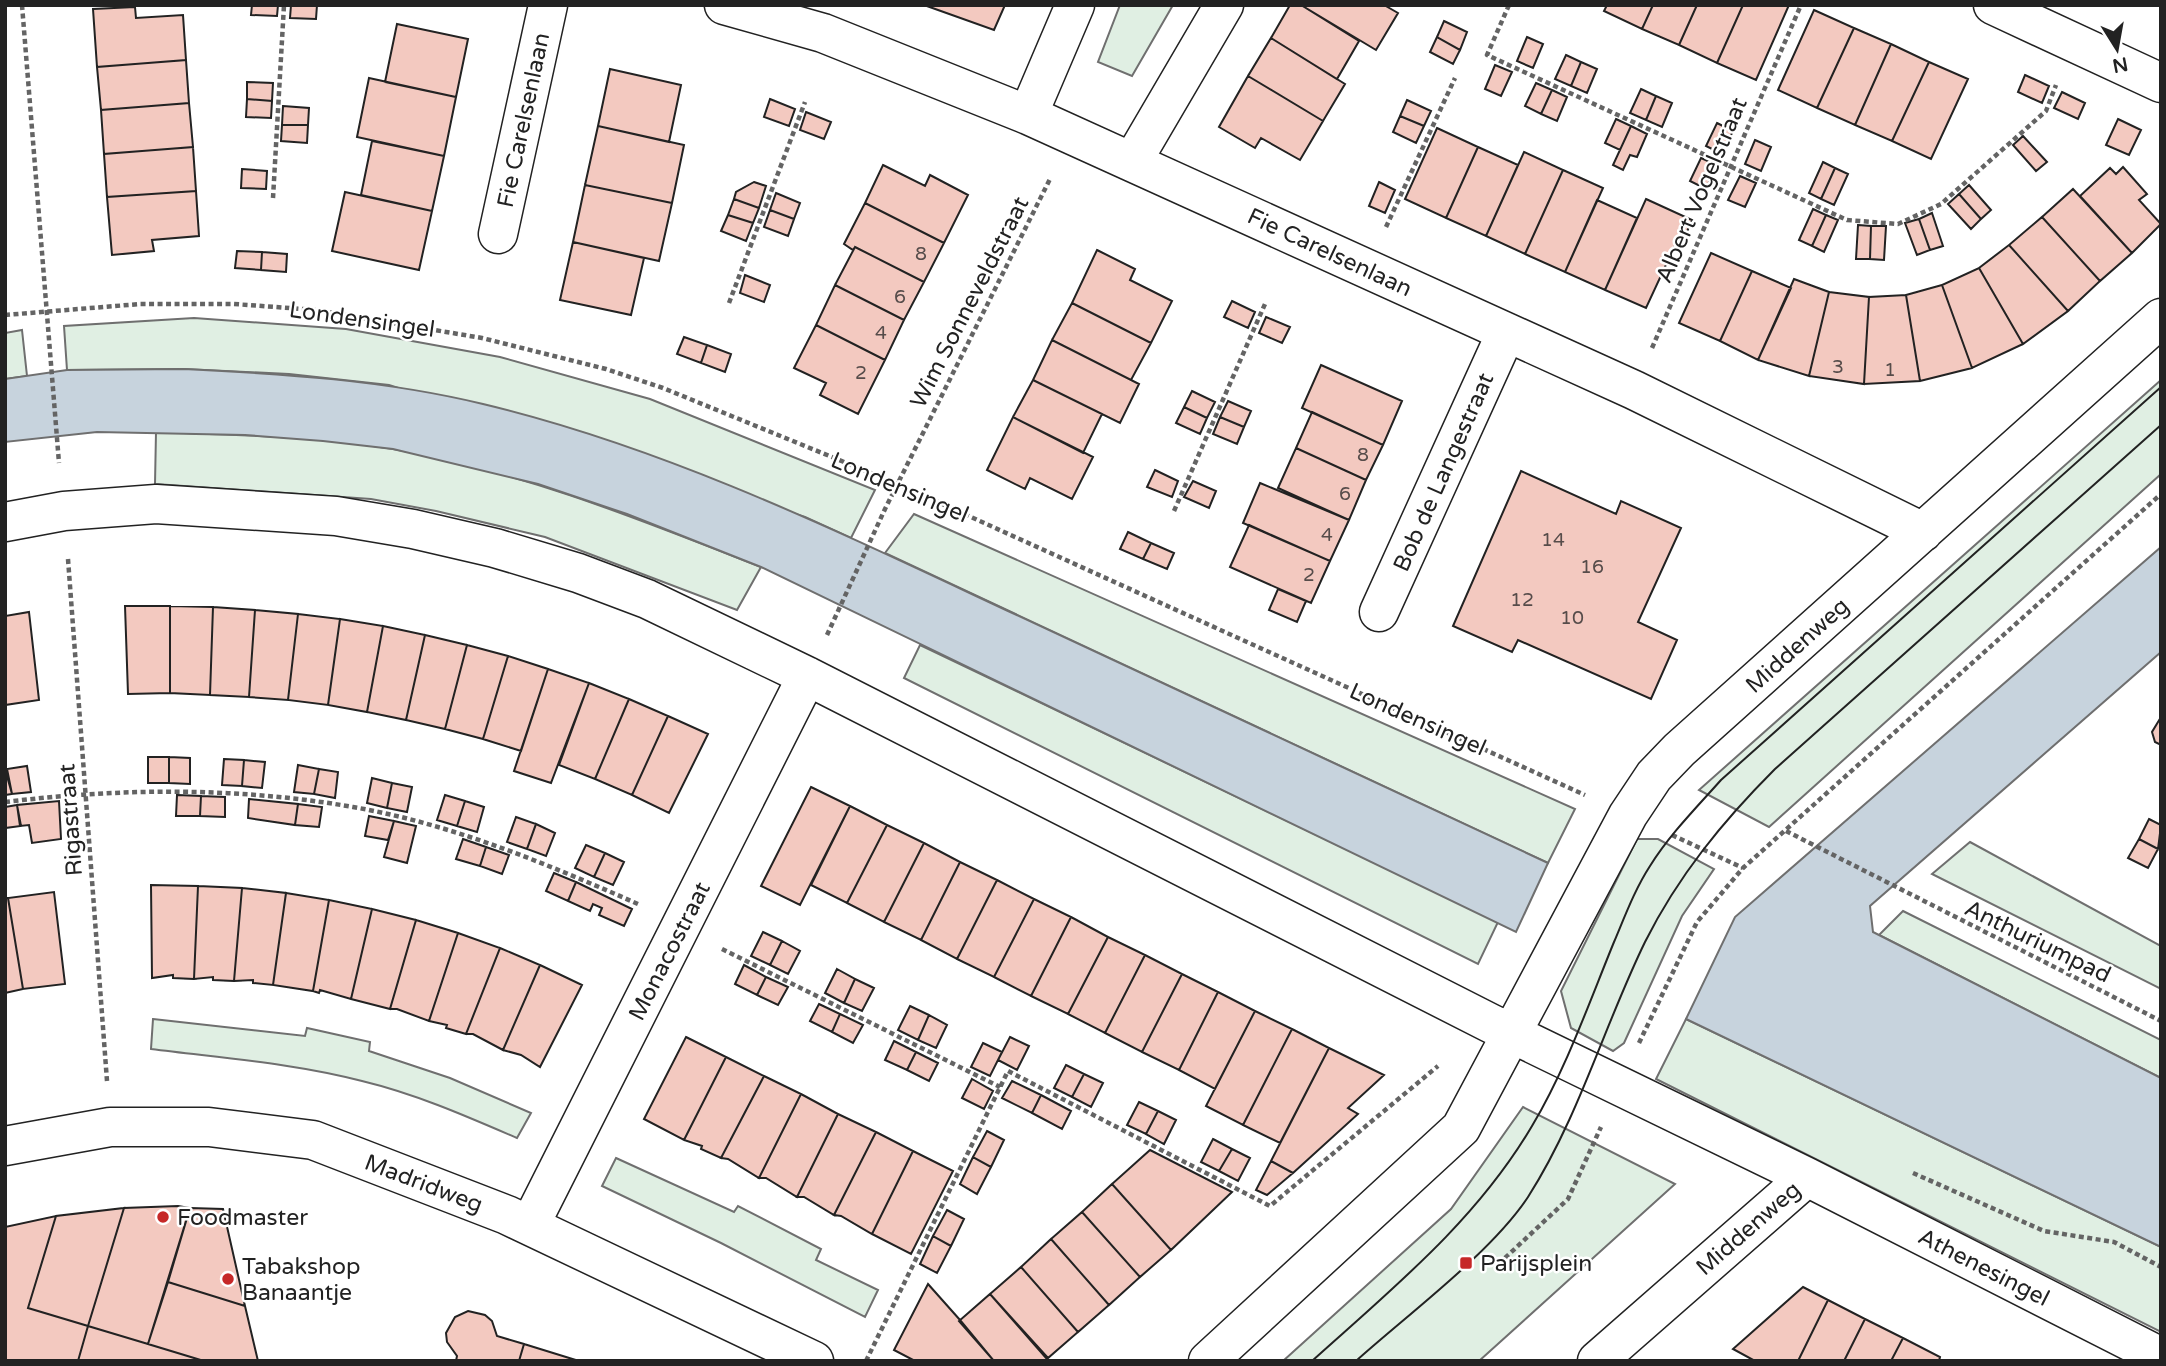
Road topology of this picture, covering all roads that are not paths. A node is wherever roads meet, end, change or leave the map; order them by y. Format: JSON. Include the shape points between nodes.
{"nodes":[{"id":1,"x":548,"y":5,"type":"edge"},
{"id":2,"x":724,"y":5,"type":"edge"},
{"id":3,"x":1075,"y":5,"type":"edge"},
{"id":4,"x":1224,"y":5,"type":"edge"},
{"id":5,"x":1993,"y":5,"type":"edge"},
{"id":6,"x":2161,"y":83,"type":"edge"},
{"id":7,"x":1028,"y":115,"type":"junction"},
{"id":8,"x":1132,"y":162,"type":"junction"},
{"id":9,"x":498,"y":234,"type":"dead end"},
{"id":10,"x":2161,"y":318,"type":"edge"},
{"id":11,"x":1506,"y":333,"type":"junction"},
{"id":12,"x":5,"y":522,"type":"edge"},
{"id":13,"x":1923,"y":532,"type":"junction"},
{"id":14,"x":1379,"y":612,"type":"dead end"},
{"id":15,"x":807,"y":676,"type":"junction"},
{"id":16,"x":1500,"y":1028,"type":"junction"},
{"id":17,"x":5,"y":1146,"type":"edge"},
{"id":18,"x":1807,"y":1177,"type":"junction"},
{"id":19,"x":530,"y":1225,"type":"junction"},
{"id":20,"x":2161,"y":1357,"type":"edge"},
{"id":21,"x":814,"y":1361,"type":"edge"},
{"id":22,"x":1208,"y":1361,"type":"edge"},
{"id":23,"x":1597,"y":1361,"type":"edge"}],
"edges":[{"from":1,"to":9,"type":"street","name":"Fie Carelsenlaan"},
{"from":2,"to":7,"type":"street","name":"Fie Carelsenlaan","via":[[822,33]]},
{"from":3,"to":7,"type":"street"},
{"from":4,"to":8,"type":"street"},
{"from":5,"to":6,"type":"street"},
{"from":7,"to":8,"type":"street","name":"Fie Carelsenlaan"},
{"from":8,"to":11,"type":"street","name":"Fie Carelsenlaan"},
{"from":10,"to":13,"type":"street","name":"Middenweg"},
{"from":11,"to":13,"type":"street","name":"Fie Carelsenlaan","via":[[1634,390]]},
{"from":11,"to":14,"type":"street","name":"Bob de Langestraat"},
{"from":12,"to":15,"type":"street","via":[[64,511],[156,504],[336,516],[413,529],[578,573],[647,599]]},
{"from":13,"to":16,"type":"street","name":"Middenweg","via":[[1654,776]]},
{"from":15,"to":16,"type":"street"},
{"from":15,"to":19,"type":"street","name":"Monacostraat"},
{"from":16,"to":18,"type":"street","name":"Middenweg"},
{"from":16,"to":22,"type":"street","name":"Middenweg","via":[[1461,1128]]},
{"from":17,"to":19,"type":"street","name":"Madridweg","via":[[110,1127],[209,1127],[313,1140]]},
{"from":18,"to":20,"type":"street","name":"Athenesingel"},
{"from":18,"to":23,"type":"street","name":"Middenweg"},
{"from":19,"to":21,"type":"street","name":"Madridweg"}]}
